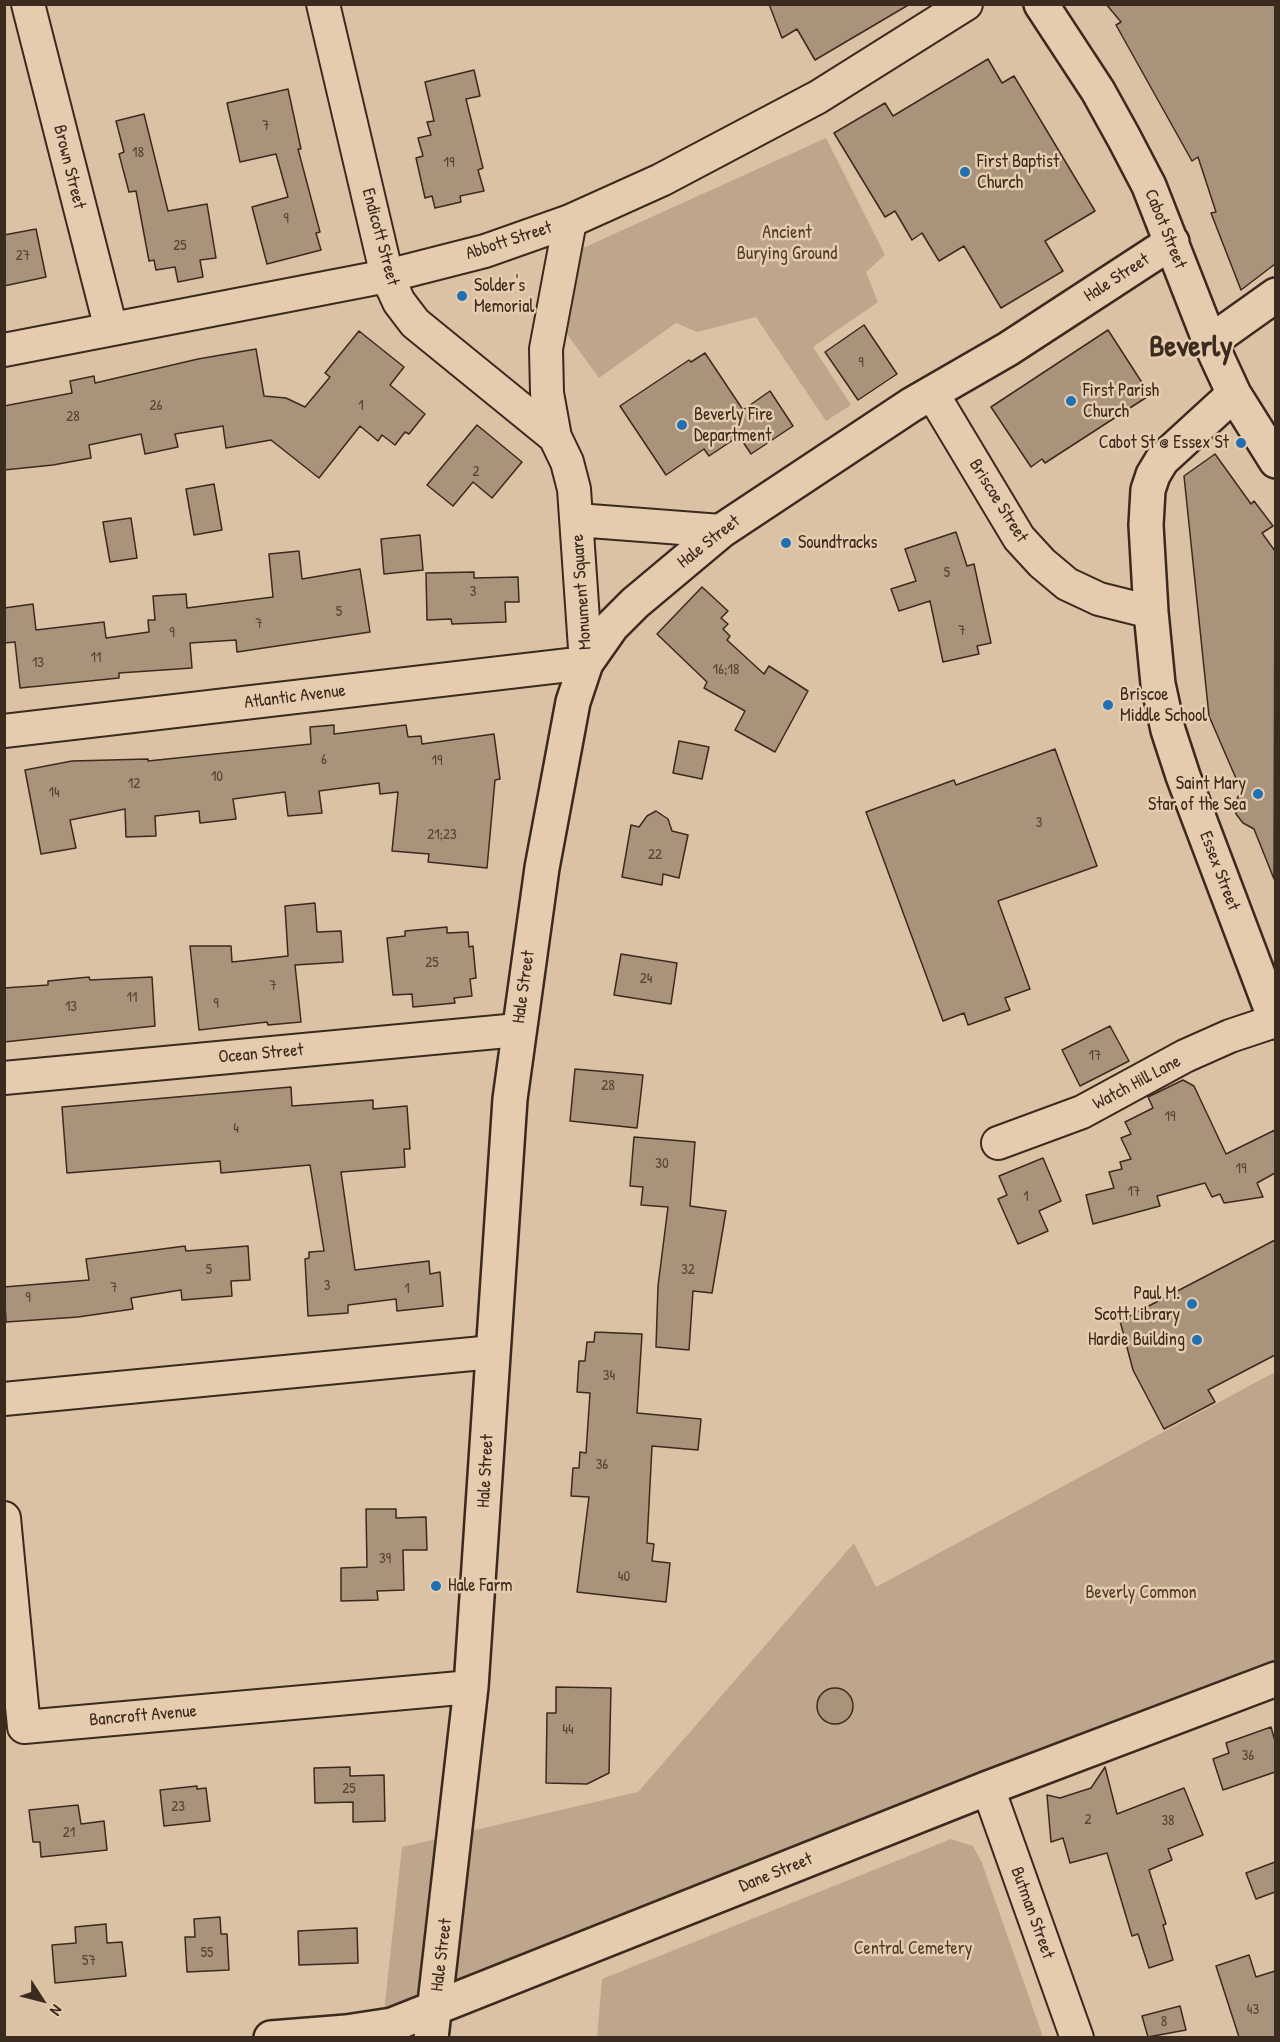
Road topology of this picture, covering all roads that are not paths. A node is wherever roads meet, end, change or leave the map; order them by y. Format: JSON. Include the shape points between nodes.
{"nodes":[{"id":1,"x":28,"y":4,"type":"edge"},
{"id":2,"x":323,"y":4,"type":"edge"},
{"id":3,"x":966,"y":4,"type":"edge"},
{"id":4,"x":1041,"y":4,"type":"edge"},
{"id":5,"x":570,"y":221,"type":"junction"},
{"id":6,"x":1172,"y":242,"type":"junction"},
{"id":7,"x":387,"y":276,"type":"junction"},
{"id":8,"x":1275,"y":295,"type":"edge"},
{"id":9,"x":111,"y":329,"type":"junction"},
{"id":10,"x":1210,"y":342,"type":"junction"},
{"id":11,"x":4,"y":350,"type":"edge"},
{"id":12,"x":932,"y":393,"type":"junction"},
{"id":13,"x":1234,"y":394,"type":"junction"},
{"id":14,"x":555,"y":437,"type":"junction"},
{"id":15,"x":1275,"y":460,"type":"edge"},
{"id":16,"x":577,"y":520,"type":"junction"},
{"id":17,"x":721,"y":531,"type":"junction"},
{"id":18,"x":1151,"y":612,"type":"junction"},
{"id":19,"x":586,"y":663,"type":"junction"},
{"id":20,"x":4,"y":731,"type":"edge"},
{"id":21,"x":1275,"y":1022,"type":"edge"},
{"id":22,"x":518,"y":1030,"type":"junction"},
{"id":23,"x":4,"y":1078,"type":"edge"},
{"id":24,"x":998,"y":1143,"type":"dead end"},
{"id":25,"x":493,"y":1353,"type":"junction"},
{"id":26,"x":4,"y":1399,"type":"edge"},
{"id":27,"x":4,"y":1518,"type":"edge"},
{"id":28,"x":1275,"y":1679,"type":"edge"},
{"id":29,"x":471,"y":1687,"type":"junction"},
{"id":30,"x":988,"y":1788,"type":"junction"},
{"id":31,"x":433,"y":2023,"type":"edge"},
{"id":32,"x":271,"y":2037,"type":"edge"},
{"id":33,"x":1077,"y":2037,"type":"edge"}],
"edges":[{"from":1,"to":9,"type":"street","name":"Brown Street"},
{"from":2,"to":7,"type":"street","name":"Endicott Street"},
{"from":3,"to":5,"type":"street","name":"Abbott Street","via":[[818,97],[661,180]]},
{"from":4,"to":6,"type":"street","name":"Cabot Street","via":[[1124,138]]},
{"from":5,"to":7,"type":"street","name":"Abbott Street","via":[[485,251]]},
{"from":5,"to":14,"type":"street","name":"Monument Square","via":[[546,348],[547,393]]},
{"from":6,"to":10,"type":"street","name":"Cabot Street"},
{"from":6,"to":12,"type":"street","name":"Hale Street"},
{"from":7,"to":9,"type":"street","name":"Abbott Street"},
{"from":7,"to":14,"type":"street","name":"Endicott Street","via":[[415,323]]},
{"from":8,"to":10,"type":"street"},
{"from":9,"to":11,"type":"street","name":"Abbott Street"},
{"from":10,"to":13,"type":"street","name":"Cabot Street"},
{"from":12,"to":17,"type":"street","name":"Hale Street"},
{"from":12,"to":18,"type":"street","name":"Briscoe Street","via":[[1019,538],[1042,563],[1067,584],[1099,598]]},
{"from":13,"to":15,"type":"street","name":"Cabot Street"},
{"from":13,"to":18,"type":"street","name":"Essex Street","via":[[1162,460],[1153,475],[1146,525]]},
{"from":14,"to":16,"type":"street","name":"Monument Square","via":[[567,462]]},
{"from":16,"to":17,"type":"street","name":"Monument Square"},
{"from":16,"to":19,"type":"street","name":"Monument Square"},
{"from":17,"to":19,"type":"street","name":"Hale Street","via":[[635,603],[612,626]]},
{"from":18,"to":21,"type":"street","name":"Essex Street","via":[[1158,684],[1168,730]]},
{"from":19,"to":20,"type":"street","name":"Atlantic Avenue"},
{"from":19,"to":22,"type":"street","name":"Hale Street","via":[[573,702],[542,868]]},
{"from":21,"to":24,"type":"street","name":"Watch Hill Lane","via":[[1194,1052],[1082,1112]]},
{"from":22,"to":23,"type":"street","name":"Ocean Street"},
{"from":22,"to":25,"type":"street","name":"Hale Street","via":[[503,1167]]},
{"from":25,"to":26,"type":"street"},
{"from":25,"to":29,"type":"street","name":"Hale Street"},
{"from":27,"to":29,"type":"street","name":"Bancroft Avenue","via":[[24,1727]]},
{"from":28,"to":30,"type":"street","name":"Dane Street"},
{"from":29,"to":31,"type":"street","name":"Hale Street"},
{"from":30,"to":31,"type":"street","name":"Dane Street"},
{"from":30,"to":33,"type":"street","name":"Butman Street"},
{"from":31,"to":32,"type":"street","name":"Dane Street"}]}
